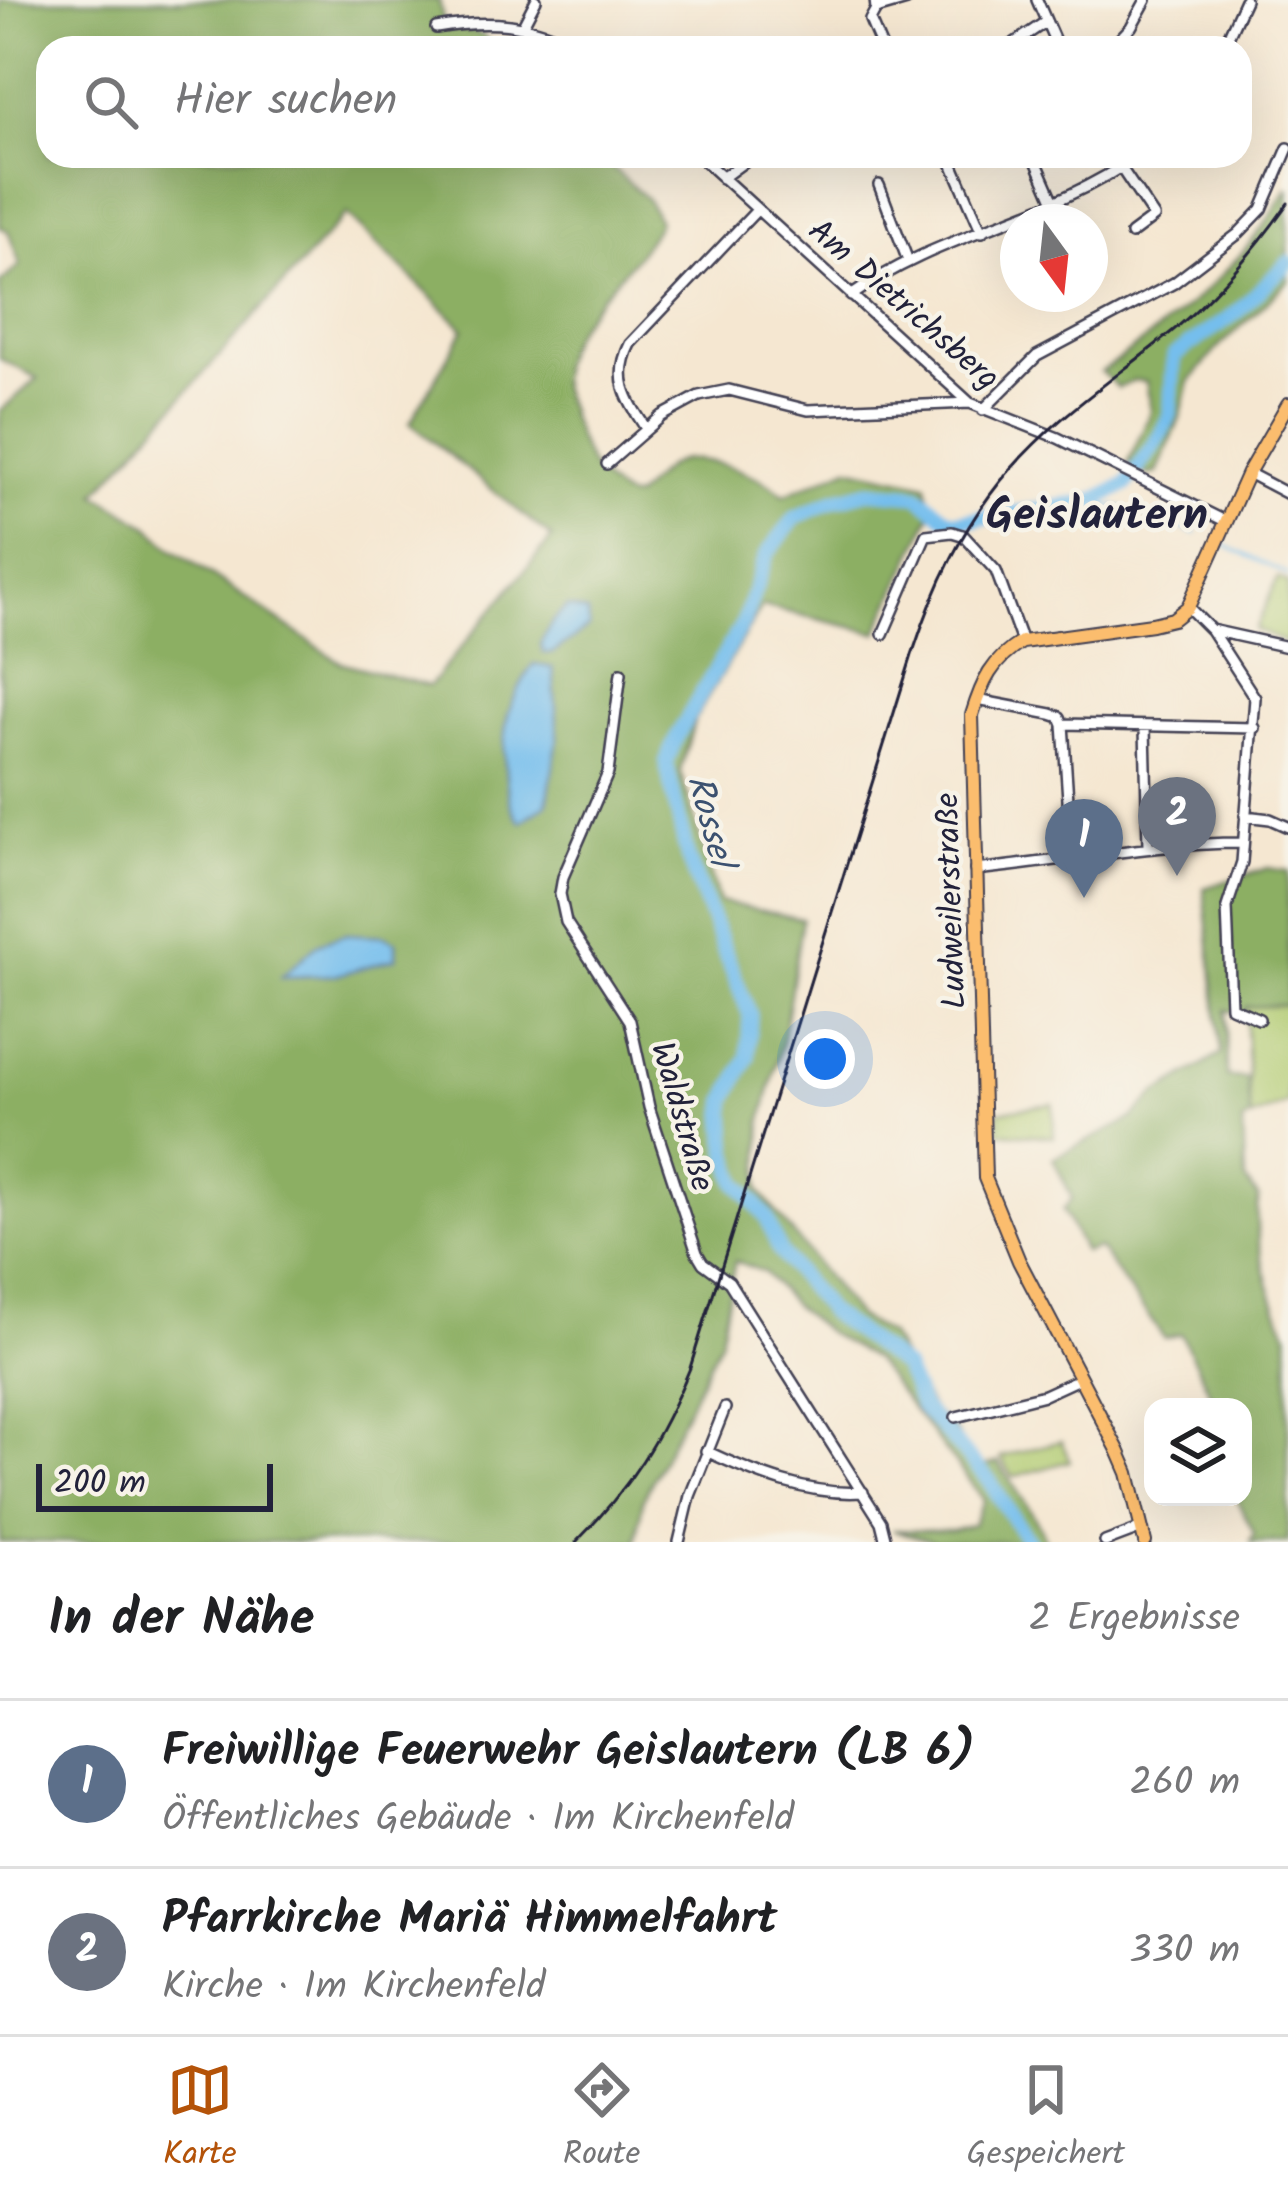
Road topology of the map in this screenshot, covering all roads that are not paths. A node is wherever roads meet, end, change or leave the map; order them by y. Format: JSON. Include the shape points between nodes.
{"nodes":[{"id":1,"x":536,"y":0,"type":"edge"},
{"id":2,"x":908,"y":0,"type":"edge"},
{"id":3,"x":1146,"y":0,"type":"edge"},
{"id":4,"x":1245,"y":0,"type":"edge"},
{"id":5,"x":1043,"y":2,"type":"edge"},
{"id":6,"x":875,"y":4,"type":"edge"},
{"id":7,"x":1044,"y":23,"type":"junction"},
{"id":8,"x":523,"y":25,"type":"junction"},
{"id":9,"x":436,"y":28,"type":"dead end"},
{"id":10,"x":550,"y":36,"type":"edge"},
{"id":11,"x":877,"y":36,"type":"edge"},
{"id":12,"x":1025,"y":36,"type":"edge"},
{"id":13,"x":1051,"y":36,"type":"edge"},
{"id":14,"x":1122,"y":36,"type":"edge"},
{"id":15,"x":1228,"y":36,"type":"edge"},
{"id":16,"x":1288,"y":148,"type":"edge"},
{"id":17,"x":712,"y":168,"type":"edge"},
{"id":18,"x":736,"y":168,"type":"edge"},
{"id":19,"x":958,"y":168,"type":"edge"},
{"id":20,"x":1039,"y":168,"type":"edge"},
{"id":21,"x":1120,"y":168,"type":"joint"},
{"id":22,"x":722,"y":178,"type":"junction"},
{"id":23,"x":879,"y":185,"type":"dead end"},
{"id":24,"x":1054,"y":202,"type":"junction"},
{"id":25,"x":758,"y":210,"type":"junction"},
{"id":26,"x":982,"y":232,"type":"junction"},
{"id":27,"x":1131,"y":234,"type":"dead end"},
{"id":28,"x":908,"y":262,"type":"junction"},
{"id":29,"x":851,"y":296,"type":"junction"},
{"id":30,"x":970,"y":403,"type":"junction"},
{"id":31,"x":1288,"y":404,"type":"edge"},
{"id":32,"x":983,"y":410,"type":"junction"},
{"id":33,"x":645,"y":427,"type":"junction"},
{"id":34,"x":607,"y":464,"type":"dead end"},
{"id":35,"x":1248,"y":473,"type":"junction"},
{"id":36,"x":1288,"y":494,"type":"edge"},
{"id":37,"x":1225,"y":521,"type":"junction"},
{"id":38,"x":1188,"y":607,"type":"junction"},
{"id":39,"x":1211,"y":630,"type":"junction"},
{"id":40,"x":883,"y":634,"type":"dead end"},
{"id":41,"x":1022,"y":642,"type":"junction"},
{"id":42,"x":1288,"y":647,"type":"edge"},
{"id":43,"x":621,"y":673,"type":"dead end"},
{"id":44,"x":976,"y":700,"type":"junction"},
{"id":45,"x":1063,"y":724,"type":"junction"},
{"id":46,"x":1145,"y":728,"type":"junction"},
{"id":47,"x":1255,"y":728,"type":"junction"},
{"id":48,"x":1245,"y":816,"type":"junction"},
{"id":49,"x":1288,"y":827,"type":"edge"},
{"id":50,"x":1243,"y":842,"type":"junction"},
{"id":51,"x":1148,"y":845,"type":"junction"},
{"id":52,"x":1072,"y":860,"type":"junction"},
{"id":53,"x":975,"y":870,"type":"junction"},
{"id":54,"x":1259,"y":1018,"type":"dead end"},
{"id":55,"x":1081,"y":1378,"type":"junction"},
{"id":56,"x":725,"y":1408,"type":"dead end"},
{"id":57,"x":956,"y":1417,"type":"dead end"},
{"id":58,"x":706,"y":1451,"type":"junction"},
{"id":59,"x":863,"y":1492,"type":"junction"},
{"id":60,"x":1143,"y":1535,"type":"edge"},
{"id":61,"x":679,"y":1542,"type":"edge"},
{"id":62,"x":886,"y":1542,"type":"edge"},
{"id":63,"x":1105,"y":1542,"type":"edge"}],
"edges":[{"from":1,"to":8,"type":"street"},
{"from":2,"to":6,"type":"street"},
{"from":3,"to":14,"type":"street"},
{"from":4,"to":15,"type":"street"},
{"from":5,"to":7,"type":"street"},
{"from":6,"to":11,"type":"street"},
{"from":7,"to":12,"type":"street"},
{"from":7,"to":13,"type":"street"},
{"from":8,"to":9,"type":"street"},
{"from":8,"to":10,"type":"street"},
{"from":16,"to":32,"type":"street","via":[[1262,209],[1238,234],[1174,283],[1037,356]]},
{"from":17,"to":22,"type":"street","name":"Am Dietrichsberg"},
{"from":18,"to":22,"type":"street"},
{"from":19,"to":26,"type":"street"},
{"from":20,"to":24,"type":"street"},
{"from":21,"to":24,"type":"street"},
{"from":21,"to":27,"type":"street","via":[[1154,217]]},
{"from":22,"to":25,"type":"street","name":"Am Dietrichsberg"},
{"from":23,"to":28,"type":"street"},
{"from":24,"to":26,"type":"street"},
{"from":25,"to":29,"type":"street","name":"Am Dietrichsberg"},
{"from":25,"to":33,"type":"street","via":[[623,357],[621,384]]},
{"from":26,"to":28,"type":"street"},
{"from":28,"to":29,"type":"street"},
{"from":29,"to":30,"type":"street","name":"Am Dietrichsberg"},
{"from":30,"to":32,"type":"street","name":"Am Dietrichsberg"},
{"from":30,"to":33,"type":"street","via":[[808,410],[729,390],[699,396]]},
{"from":31,"to":35,"type":"main road"},
{"from":32,"to":37,"type":"street","name":"Am Dietrichsberg"},
{"from":33,"to":34,"type":"street"},
{"from":35,"to":36,"type":"street"},
{"from":35,"to":37,"type":"main road"},
{"from":37,"to":38,"type":"main road"},
{"from":38,"to":39,"type":"street"},
{"from":38,"to":41,"type":"main road","via":[[1152,625]]},
{"from":39,"to":42,"type":"street"},
{"from":39,"to":47,"type":"street","via":[[1252,688]]},
{"from":40,"to":41,"type":"street","via":[[926,535],[952,532],[996,571]]},
{"from":41,"to":44,"type":"main road","name":"Ludweilerstraße","via":[[991,668]]},
{"from":43,"to":59,"type":"street","name":"Waldstraße","via":[[608,773],[563,877],[566,922],[630,1021],[649,1107],[703,1264],[729,1282]]},
{"from":44,"to":45,"type":"street","via":[[1051,714]]},
{"from":44,"to":53,"type":"main road","name":"Ludweilerstraße"},
{"from":45,"to":46,"type":"street"},
{"from":45,"to":52,"type":"street"},
{"from":46,"to":47,"type":"street"},
{"from":46,"to":51,"type":"street"},
{"from":47,"to":48,"type":"street"},
{"from":48,"to":49,"type":"street"},
{"from":48,"to":50,"type":"street"},
{"from":50,"to":51,"type":"street"},
{"from":50,"to":54,"type":"street","via":[[1227,907],[1231,1007]]},
{"from":51,"to":52,"type":"street"},
{"from":52,"to":53,"type":"street"},
{"from":53,"to":55,"type":"main road","name":"Ludweilerstraße","via":[[986,1178],[1009,1241]]},
{"from":55,"to":57,"type":"street"},
{"from":55,"to":60,"type":"main road","name":"Ludweilerstraße","via":[[1128,1473]]},
{"from":56,"to":58,"type":"street"},
{"from":58,"to":59,"type":"street","via":[[832,1494]]},
{"from":58,"to":61,"type":"street"},
{"from":59,"to":62,"type":"street","name":"Waldstraße"},
{"from":60,"to":63,"type":"street"}]}
